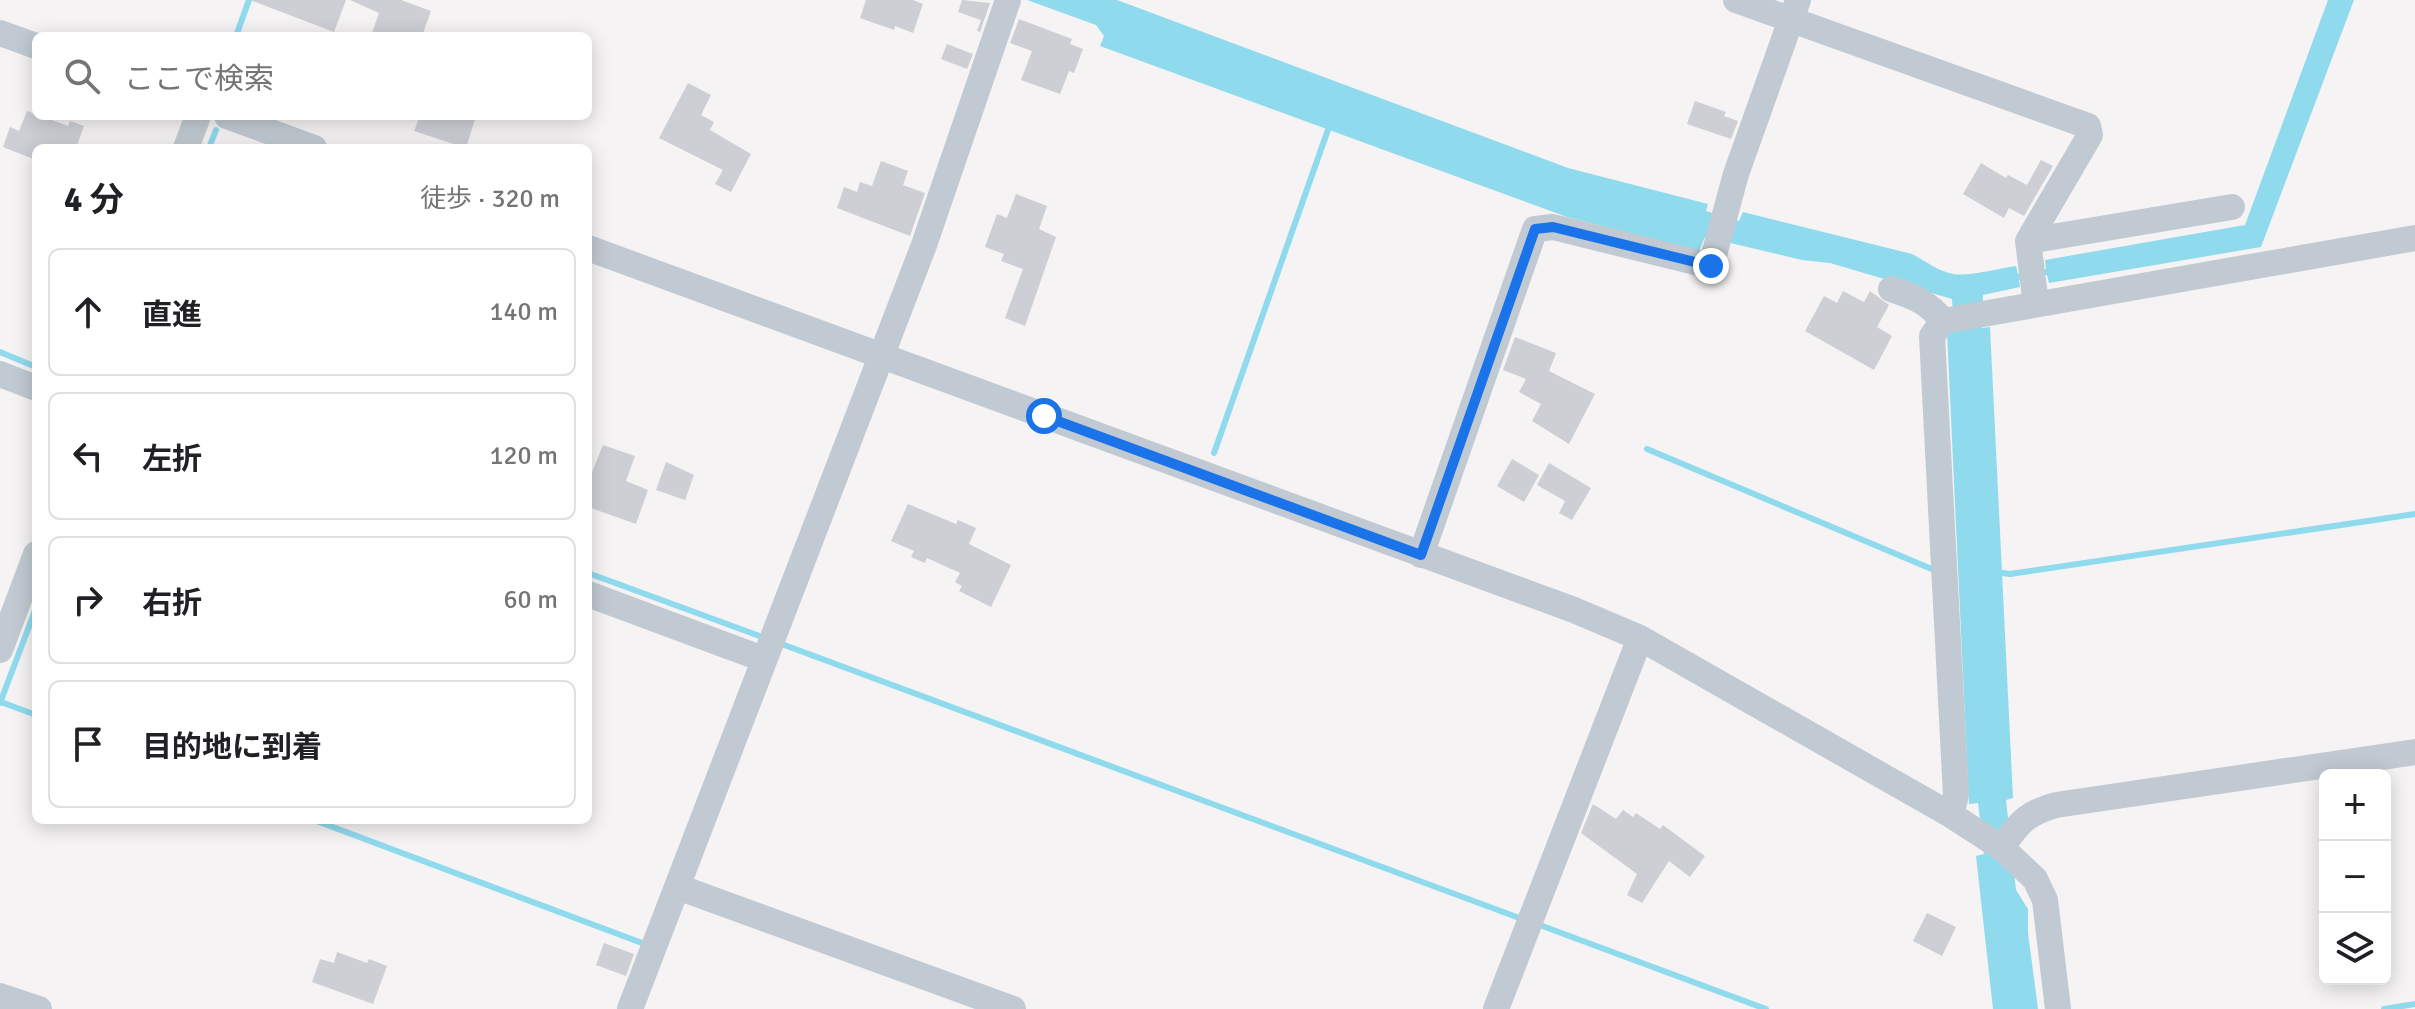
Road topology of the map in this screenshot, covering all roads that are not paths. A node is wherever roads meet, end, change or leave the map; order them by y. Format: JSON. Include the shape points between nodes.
{"nodes":[{"id":1,"x":1008,"y":0,"type":"edge"},
{"id":2,"x":1736,"y":0,"type":"edge"},
{"id":3,"x":1795,"y":10,"type":"edge"},
{"id":4,"x":0,"y":33,"type":"edge"},
{"id":5,"x":32,"y":45,"type":"edge"},
{"id":6,"x":196,"y":120,"type":"edge"},
{"id":7,"x":238,"y":120,"type":"edge"},
{"id":8,"x":188,"y":144,"type":"edge"},
{"id":9,"x":303,"y":144,"type":"edge"},
{"id":10,"x":2232,"y":207,"type":"dead end"},
{"id":11,"x":2415,"y":238,"type":"edge"},
{"id":12,"x":592,"y":249,"type":"edge"},
{"id":13,"x":2032,"y":273,"type":"junction"},
{"id":14,"x":1891,"y":289,"type":"dead end"},
{"id":15,"x":1946,"y":320,"type":"junction"},
{"id":16,"x":882,"y":356,"type":"junction"},
{"id":17,"x":0,"y":374,"type":"edge"},
{"id":18,"x":32,"y":386,"type":"edge"},
{"id":19,"x":1421,"y":555,"type":"junction"},
{"id":20,"x":32,"y":565,"type":"edge"},
{"id":21,"x":592,"y":595,"type":"edge"},
{"id":22,"x":1640,"y":638,"type":"junction"},
{"id":23,"x":768,"y":646,"type":"junction"},
{"id":24,"x":0,"y":650,"type":"edge"},
{"id":25,"x":2415,"y":752,"type":"edge"},
{"id":26,"x":1951,"y":815,"type":"junction"},
{"id":27,"x":2010,"y":856,"type":"junction"},
{"id":28,"x":678,"y":887,"type":"junction"},
{"id":29,"x":0,"y":996,"type":"edge"},
{"id":30,"x":39,"y":1009,"type":"edge"},
{"id":31,"x":630,"y":1009,"type":"edge"},
{"id":32,"x":1013,"y":1009,"type":"edge"},
{"id":33,"x":1496,"y":1009,"type":"edge"},
{"id":34,"x":2058,"y":1009,"type":"edge"}],
"edges":[{"from":1,"to":16,"type":"street"},
{"from":2,"to":3,"type":"street"},
{"from":3,"to":13,"type":"street","via":[[2088,126],[2090,135]]},
{"from":3,"to":19,"type":"street","via":[[1736,174],[1711,266],[1553,227],[1535,229]]},
{"from":4,"to":5,"type":"street"},
{"from":6,"to":8,"type":"street"},
{"from":7,"to":9,"type":"street"},
{"from":10,"to":13,"type":"street"},
{"from":11,"to":13,"type":"street"},
{"from":12,"to":16,"type":"street"},
{"from":13,"to":15,"type":"street","via":[[1993,312]]},
{"from":14,"to":15,"type":"street","via":[[1919,298]]},
{"from":15,"to":26,"type":"street","via":[[1932,336],[1956,795]]},
{"from":16,"to":19,"type":"street"},
{"from":16,"to":23,"type":"street"},
{"from":17,"to":18,"type":"street"},
{"from":19,"to":22,"type":"street"},
{"from":20,"to":24,"type":"street"},
{"from":21,"to":23,"type":"street"},
{"from":22,"to":26,"type":"street"},
{"from":22,"to":33,"type":"street"},
{"from":23,"to":28,"type":"street"},
{"from":25,"to":27,"type":"street","via":[[2056,805],[2017,825]]},
{"from":26,"to":27,"type":"street"},
{"from":27,"to":34,"type":"street","via":[[2035,879],[2045,900]]},
{"from":28,"to":31,"type":"street"},
{"from":28,"to":32,"type":"street"},
{"from":29,"to":30,"type":"street"}]}
